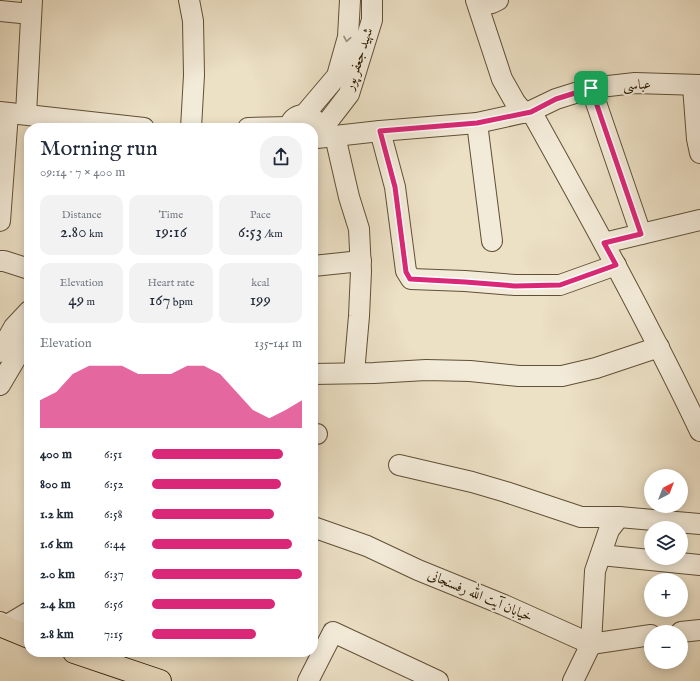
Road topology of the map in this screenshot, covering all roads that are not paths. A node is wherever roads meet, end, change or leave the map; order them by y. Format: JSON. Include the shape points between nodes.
{"nodes":[{"id":1,"x":189,"y":0,"type":"edge"},
{"id":2,"x":350,"y":0,"type":"edge"},
{"id":3,"x":372,"y":0,"type":"edge"},
{"id":4,"x":498,"y":0,"type":"edge"},
{"id":5,"x":477,"y":3,"type":"edge"},
{"id":6,"x":31,"y":7,"type":"edge"},
{"id":7,"x":0,"y":11,"type":"edge"},
{"id":8,"x":696,"y":85,"type":"edge"},
{"id":9,"x":591,"y":88,"type":"junction"},
{"id":10,"x":527,"y":112,"type":"junction"},
{"id":11,"x":11,"y":113,"type":"edge"},
{"id":12,"x":304,"y":115,"type":"junction"},
{"id":13,"x":100,"y":123,"type":"edge"},
{"id":14,"x":191,"y":123,"type":"edge"},
{"id":15,"x":291,"y":123,"type":"edge"},
{"id":16,"x":317,"y":123,"type":"edge"},
{"id":17,"x":477,"y":123,"type":"junction"},
{"id":18,"x":318,"y":125,"type":"edge"},
{"id":19,"x":380,"y":131,"type":"junction"},
{"id":20,"x":321,"y":137,"type":"edge"},
{"id":21,"x":700,"y":153,"type":"edge"},
{"id":22,"x":700,"y":220,"type":"edge"},
{"id":23,"x":0,"y":221,"type":"edge"},
{"id":24,"x":641,"y":234,"type":"junction"},
{"id":25,"x":492,"y":241,"type":"dead end"},
{"id":26,"x":604,"y":243,"type":"junction"},
{"id":27,"x":0,"y":261,"type":"edge"},
{"id":28,"x":361,"y":261,"type":"junction"},
{"id":29,"x":318,"y":265,"type":"edge"},
{"id":30,"x":616,"y":265,"type":"junction"},
{"id":31,"x":24,"y":267,"type":"edge"},
{"id":32,"x":24,"y":317,"type":"edge"},
{"id":33,"x":24,"y":345,"type":"edge"},
{"id":34,"x":658,"y":347,"type":"junction"},
{"id":35,"x":14,"y":362,"type":"edge"},
{"id":36,"x":354,"y":373,"type":"junction"},
{"id":37,"x":318,"y":374,"type":"edge"},
{"id":38,"x":0,"y":385,"type":"edge"},
{"id":39,"x":700,"y":431,"type":"edge"},
{"id":40,"x":400,"y":465,"type":"dead end"},
{"id":41,"x":619,"y":517,"type":"junction"},
{"id":42,"x":700,"y":524,"type":"edge"},
{"id":43,"x":318,"y":529,"type":"edge"},
{"id":44,"x":601,"y":555,"type":"junction"},
{"id":45,"x":700,"y":565,"type":"edge"},
{"id":46,"x":24,"y":614,"type":"edge"},
{"id":47,"x":1,"y":625,"type":"edge"},
{"id":48,"x":700,"y":630,"type":"edge"},
{"id":49,"x":688,"y":631,"type":"edge"},
{"id":50,"x":24,"y":635,"type":"edge"},
{"id":51,"x":644,"y":636,"type":"edge"},
{"id":52,"x":591,"y":644,"type":"junction"},
{"id":53,"x":89,"y":657,"type":"edge"},
{"id":54,"x":160,"y":681,"type":"edge"},
{"id":55,"x":308,"y":681,"type":"edge"},
{"id":56,"x":438,"y":681,"type":"edge"},
{"id":57,"x":573,"y":681,"type":"edge"}],
"edges":[{"from":1,"to":14,"type":"street","via":[[193,21]]},
{"from":2,"to":12,"type":"street","name":"شهید جعفر پور","one_way":true,"via":[[348,37],[337,76]]},
{"from":3,"to":20,"type":"street","name":"شهید جعفر پور","via":[[372,20],[349,94]]},
{"from":4,"to":5,"type":"street","via":[[492,3]]},
{"from":5,"to":10,"type":"street","via":[[502,79],[515,102]]},
{"from":6,"to":7,"type":"street"},
{"from":6,"to":11,"type":"street"},
{"from":8,"to":9,"type":"street","name":"عباسی","via":[[635,83]]},
{"from":8,"to":21,"type":"street","via":[[697,139]]},
{"from":9,"to":10,"type":"street","name":"عباسی"},
{"from":9,"to":24,"type":"street"},
{"from":10,"to":17,"type":"street","name":"عباسی"},
{"from":10,"to":26,"type":"street"},
{"from":11,"to":13,"type":"street"},
{"from":11,"to":23,"type":"street"},
{"from":12,"to":15,"type":"street","name":"شهید جعفر پور","via":[[297,116]]},
{"from":12,"to":16,"type":"street","via":[[310,116]]},
{"from":17,"to":19,"type":"street","name":"عباسی"},
{"from":17,"to":25,"type":"street"},
{"from":18,"to":20,"type":"street"},
{"from":19,"to":20,"type":"street","name":"عباسی"},
{"from":19,"to":30,"type":"street","via":[[395,187],[406,272],[410,279],[515,286],[560,285]]},
{"from":20,"to":28,"type":"street","via":[[349,197],[359,229]]},
{"from":22,"to":24,"type":"street"},
{"from":24,"to":26,"type":"street"},
{"from":26,"to":30,"type":"street"},
{"from":27,"to":31,"type":"street"},
{"from":28,"to":29,"type":"street"},
{"from":28,"to":36,"type":"street"},
{"from":30,"to":34,"type":"street"},
{"from":32,"to":35,"type":"street","via":[[14,328]]},
{"from":33,"to":35,"type":"street"},
{"from":34,"to":36,"type":"street","via":[[596,368],[562,376],[426,370]]},
{"from":34,"to":39,"type":"street"},
{"from":35,"to":38,"type":"street"},
{"from":36,"to":37,"type":"street"},
{"from":40,"to":41,"type":"street","via":[[479,484],[581,517]]},
{"from":41,"to":42,"type":"street"},
{"from":41,"to":44,"type":"street","via":[[609,530]]},
{"from":43,"to":52,"type":"street","name":"خیابان آیت الله رفسنجانی","via":[[367,546]]},
{"from":44,"to":45,"type":"street"},
{"from":44,"to":52,"type":"street","via":[[595,571]]},
{"from":46,"to":47,"type":"street"},
{"from":47,"to":50,"type":"main road"},
{"from":48,"to":49,"type":"street"},
{"from":51,"to":52,"type":"street"},
{"from":52,"to":57,"type":"street"},
{"from":53,"to":54,"type":"main road"},
{"from":55,"to":56,"type":"street","via":[[333,632]]}]}
